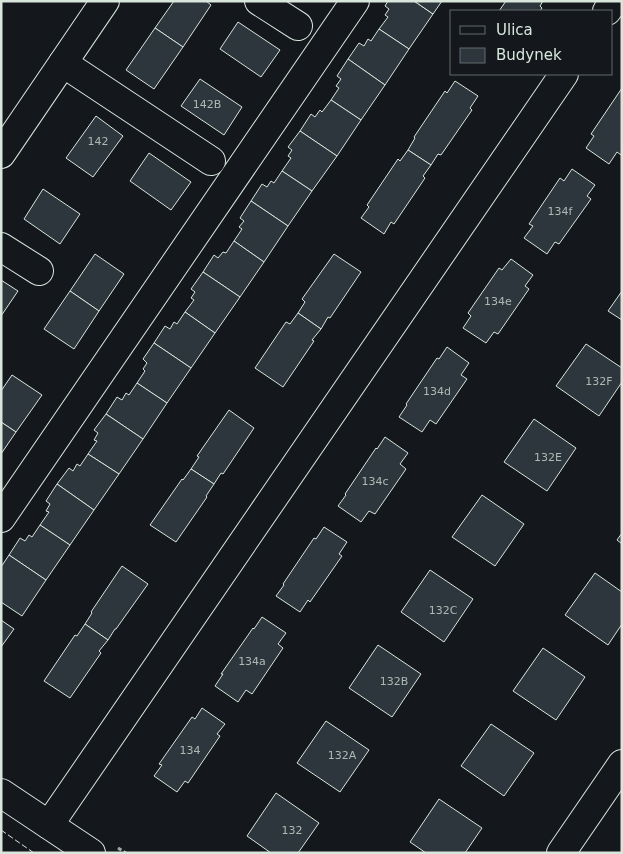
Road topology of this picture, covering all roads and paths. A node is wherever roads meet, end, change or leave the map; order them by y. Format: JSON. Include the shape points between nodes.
{"nodes":[{"id":1,"x":105,"y":1,"type":"edge"},
{"id":2,"x":259,"y":1,"type":"edge"},
{"id":3,"x":355,"y":1,"type":"edge"},
{"id":4,"x":298,"y":26,"type":"dead end"},
{"id":5,"x":63,"y":63,"type":"junction"},
{"id":6,"x":563,"y":75,"type":"edge"},
{"id":7,"x":1,"y":154,"type":"edge"},
{"id":8,"x":211,"y":161,"type":"dead end"},
{"id":9,"x":1,"y":247,"type":"edge"},
{"id":10,"x":39,"y":271,"type":"dead end"},
{"id":11,"x":1,"y":518,"type":"edge"},
{"id":12,"x":622,"y":764,"type":"edge"},
{"id":13,"x":1,"y":793,"type":"edge"},
{"id":14,"x":50,"y":825,"type":"junction"},
{"id":15,"x":91,"y":853,"type":"edge"},
{"id":16,"x":561,"y":853,"type":"edge"}],
"edges":[{"from":1,"to":5,"type":"street"},
{"from":2,"to":4,"type":"street"},
{"from":3,"to":11,"type":"street"},
{"from":5,"to":7,"type":"street"},
{"from":5,"to":8,"type":"street"},
{"from":6,"to":14,"type":"street"},
{"from":9,"to":10,"type":"street"},
{"from":12,"to":16,"type":"street"},
{"from":13,"to":14,"type":"street"},
{"from":14,"to":15,"type":"street"}]}
